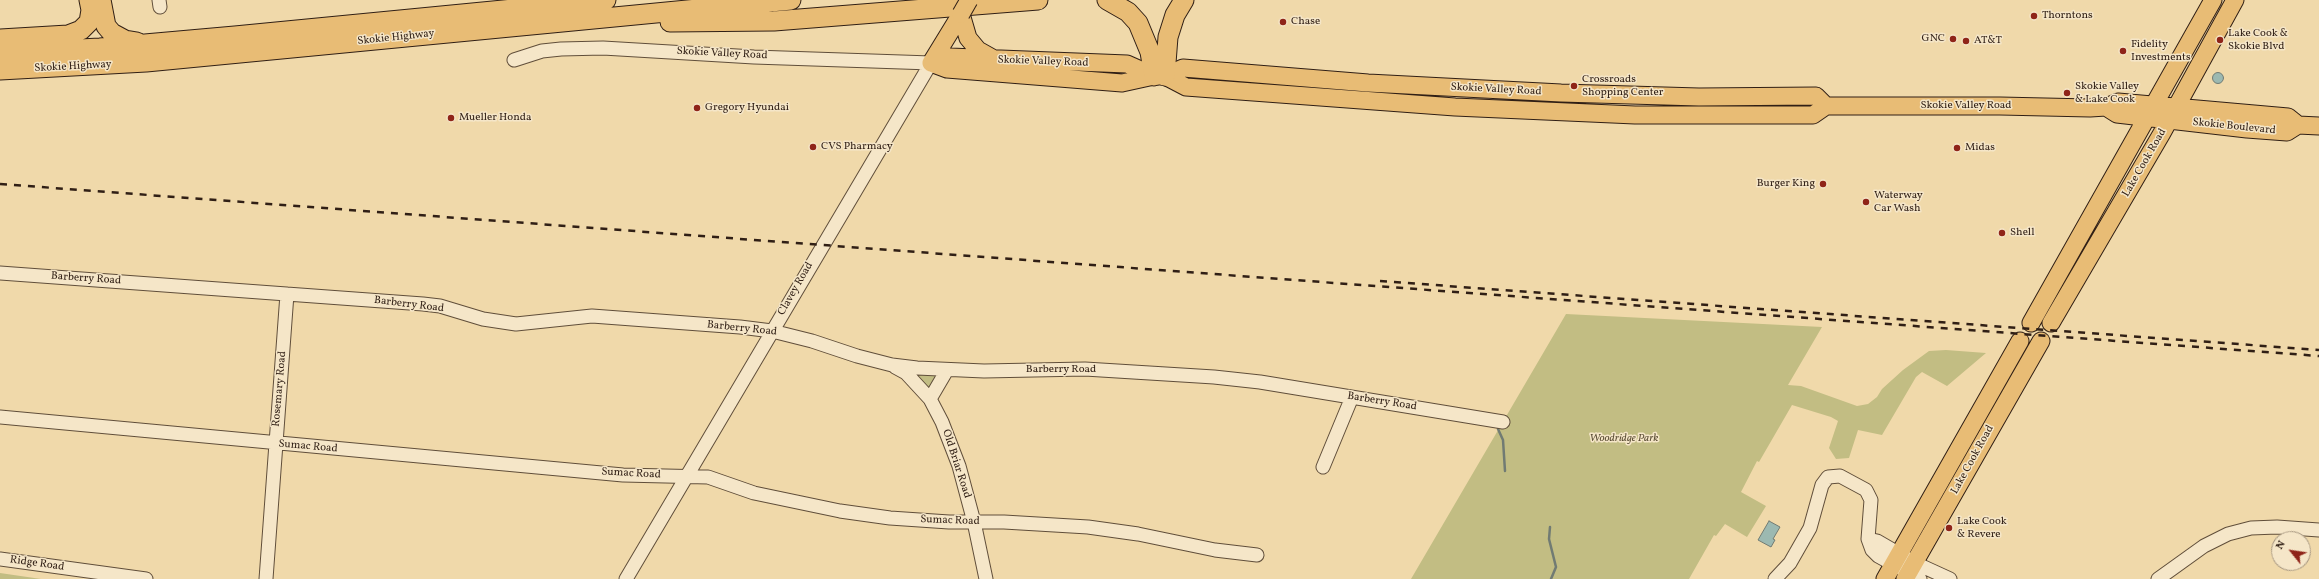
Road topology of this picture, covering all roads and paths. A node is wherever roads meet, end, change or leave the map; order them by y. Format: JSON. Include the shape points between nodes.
{"nodes":[{"id":1,"x":90,"y":0,"type":"edge"},
{"id":2,"x":101,"y":0,"type":"edge"},
{"id":3,"x":606,"y":0,"type":"edge"},
{"id":4,"x":791,"y":0,"type":"edge"},
{"id":5,"x":1038,"y":0,"type":"edge"},
{"id":6,"x":1107,"y":0,"type":"edge"},
{"id":7,"x":1184,"y":0,"type":"edge"},
{"id":8,"x":2213,"y":0,"type":"edge"},
{"id":9,"x":2235,"y":0,"type":"edge"},
{"id":10,"x":965,"y":7,"type":"edge"},
{"id":11,"x":539,"y":24,"type":"junction"},
{"id":12,"x":0,"y":39,"type":"edge"},
{"id":13,"x":150,"y":44,"type":"junction"},
{"id":14,"x":0,"y":53,"type":"edge"},
{"id":15,"x":514,"y":60,"type":"dead end"},
{"id":16,"x":994,"y":60,"type":"junction"},
{"id":17,"x":931,"y":63,"type":"junction"},
{"id":18,"x":0,"y":70,"type":"edge"},
{"id":19,"x":1159,"y":76,"type":"junction"},
{"id":20,"x":1561,"y":94,"type":"junction"},
{"id":21,"x":1635,"y":97,"type":"junction"},
{"id":22,"x":1826,"y":106,"type":"junction"},
{"id":23,"x":2150,"y":111,"type":"junction"},
{"id":24,"x":1560,"y":112,"type":"junction"},
{"id":25,"x":2172,"y":114,"type":"junction"},
{"id":26,"x":1635,"y":115,"type":"junction"},
{"id":27,"x":2319,"y":126,"type":"edge"},
{"id":28,"x":0,"y":272,"type":"edge"},
{"id":29,"x":288,"y":294,"type":"junction"},
{"id":30,"x":2031,"y":323,"type":"dead end"},
{"id":31,"x":2051,"y":323,"type":"dead end"},
{"id":32,"x":772,"y":331,"type":"junction"},
{"id":33,"x":2020,"y":341,"type":"dead end"},
{"id":34,"x":2041,"y":341,"type":"dead end"},
{"id":35,"x":892,"y":365,"type":"junction"},
{"id":36,"x":947,"y":370,"type":"junction"},
{"id":37,"x":1352,"y":397,"type":"junction"},
{"id":38,"x":930,"y":399,"type":"junction"},
{"id":39,"x":0,"y":417,"type":"edge"},
{"id":40,"x":1503,"y":422,"type":"dead end"},
{"id":41,"x":275,"y":444,"type":"junction"},
{"id":42,"x":1323,"y":467,"type":"dead end"},
{"id":43,"x":686,"y":476,"type":"junction"},
{"id":44,"x":974,"y":522,"type":"junction"},
{"id":45,"x":2319,"y":530,"type":"edge"},
{"id":46,"x":1257,"y":554,"type":"dead end"},
{"id":47,"x":0,"y":559,"type":"edge"},
{"id":48,"x":1893,"y":566,"type":"edge"},
{"id":49,"x":1912,"y":574,"type":"edge"},
{"id":50,"x":146,"y":579,"type":"edge"},
{"id":51,"x":266,"y":579,"type":"edge"},
{"id":52,"x":626,"y":579,"type":"edge"},
{"id":53,"x":986,"y":579,"type":"edge"},
{"id":54,"x":1775,"y":579,"type":"edge"},
{"id":55,"x":1950,"y":579,"type":"edge"},
{"id":56,"x":2158,"y":579,"type":"edge"}],
"edges":[{"from":1,"to":12,"type":"highway","via":[[88,22],[81,30],[68,35]]},
{"from":2,"to":13,"type":"highway","via":[[106,26],[112,34],[125,40]]},
{"from":3,"to":13,"type":"highway","name":"Skokie Highway"},
{"from":4,"to":11,"type":"highway","name":"Skokie Highway"},
{"from":5,"to":11,"type":"highway","via":[[774,21],[562,27]]},
{"from":6,"to":19,"type":"highway","via":[[1128,12],[1138,23]]},
{"from":7,"to":19,"type":"highway","via":[[1174,15]]},
{"from":8,"to":23,"type":"main road","name":"Lake Cook Road"},
{"from":9,"to":25,"type":"main road","name":"Lake Cook Road"},
{"from":10,"to":16,"type":"main road","via":[[968,38],[978,50]]},
{"from":10,"to":17,"type":"main road","name":"Clavey Road"},
{"from":11,"to":18,"type":"highway","name":"Skokie Highway","via":[[146,62]]},
{"from":13,"to":14,"type":"highway","name":"Skokie Highway"},
{"from":15,"to":17,"type":"street","name":"Skokie Valley Road","via":[[542,51],[603,48]]},
{"from":16,"to":17,"type":"main road","name":"Skokie Valley Road","via":[[950,57]]},
{"from":16,"to":19,"type":"main road","name":"Skokie Valley Road","via":[[1127,64]]},
{"from":17,"to":19,"type":"main road","name":"Skokie Valley Road","via":[[947,69],[1122,83]]},
{"from":17,"to":32,"type":"street","name":"Clavey Road"},
{"from":19,"to":20,"type":"main road","name":"Skokie Valley Road","via":[[1183,68],[1368,83]]},
{"from":19,"to":24,"type":"main road","name":"Skokie Valley Road","via":[[1186,87],[1455,107]]},
{"from":20,"to":21,"type":"main road","name":"Skokie Valley Road"},
{"from":20,"to":24,"type":"main road"},
{"from":21,"to":22,"type":"main road","name":"Skokie Valley Road","via":[[1816,96]]},
{"from":21,"to":26,"type":"main road"},
{"from":22,"to":23,"type":"main road","name":"Skokie Valley Road","via":[[2090,108],[2106,107],[2118,102]]},
{"from":22,"to":26,"type":"main road","name":"Skokie Valley Road","via":[[1814,115]]},
{"from":23,"to":25,"type":"main road","name":"Skokie Valley Road"},
{"from":23,"to":30,"type":"main road","name":"Lake Cook Road"},
{"from":24,"to":26,"type":"main road","name":"Skokie Valley Road"},
{"from":25,"to":27,"type":"main road","name":"Skokie Boulevard","via":[[2288,117],[2298,125]]},
{"from":25,"to":31,"type":"main road","name":"Lake Cook Road"},
{"from":28,"to":29,"type":"street","name":"Barberry Road"},
{"from":29,"to":32,"type":"street","name":"Barberry Road","via":[[440,306],[483,319],[516,324],[592,316]]},
{"from":29,"to":41,"type":"street","name":"Rosemary Road"},
{"from":32,"to":35,"type":"street","name":"Barberry Road"},
{"from":32,"to":43,"type":"street","name":"Clavey Road"},
{"from":33,"to":48,"type":"main road","name":"Lake Cook Road"},
{"from":34,"to":49,"type":"main road","name":"Lake Cook Road"},
{"from":35,"to":36,"type":"street","name":"Barberry Road"},
{"from":35,"to":38,"type":"street","name":"Old Briar Road","via":[[906,373]]},
{"from":36,"to":37,"type":"street","name":"Barberry Road","via":[[1132,370],[1260,382]]},
{"from":36,"to":38,"type":"street"},
{"from":37,"to":40,"type":"street","name":"Barberry Road"},
{"from":37,"to":42,"type":"street"},
{"from":38,"to":44,"type":"street","name":"Old Briar Road","via":[[956,459]]},
{"from":39,"to":41,"type":"street","name":"Sumac Road"},
{"from":41,"to":43,"type":"street","name":"Sumac Road","via":[[623,475]]},
{"from":41,"to":51,"type":"street","name":"Rosemary Road"},
{"from":43,"to":44,"type":"street","name":"Sumac Road","via":[[708,477],[754,493],[840,511],[897,518]]},
{"from":43,"to":52,"type":"street","name":"Clavey Road"},
{"from":44,"to":46,"type":"street","name":"Sumac Road","via":[[1088,527],[1138,534],[1215,550]]},
{"from":44,"to":53,"type":"street","name":"Old Briar Road"},
{"from":45,"to":56,"type":"street","via":[[2251,528],[2228,534],[2204,546]]},
{"from":47,"to":50,"type":"street","name":"Ridge Road"},
{"from":48,"to":49,"type":"street"},
{"from":48,"to":54,"type":"street","via":[[1877,541],[1868,539],[1871,500],[1866,490],[1840,476],[1828,477],[1822,485],[1810,528],[1790,563]]},
{"from":49,"to":55,"type":"street"}]}
